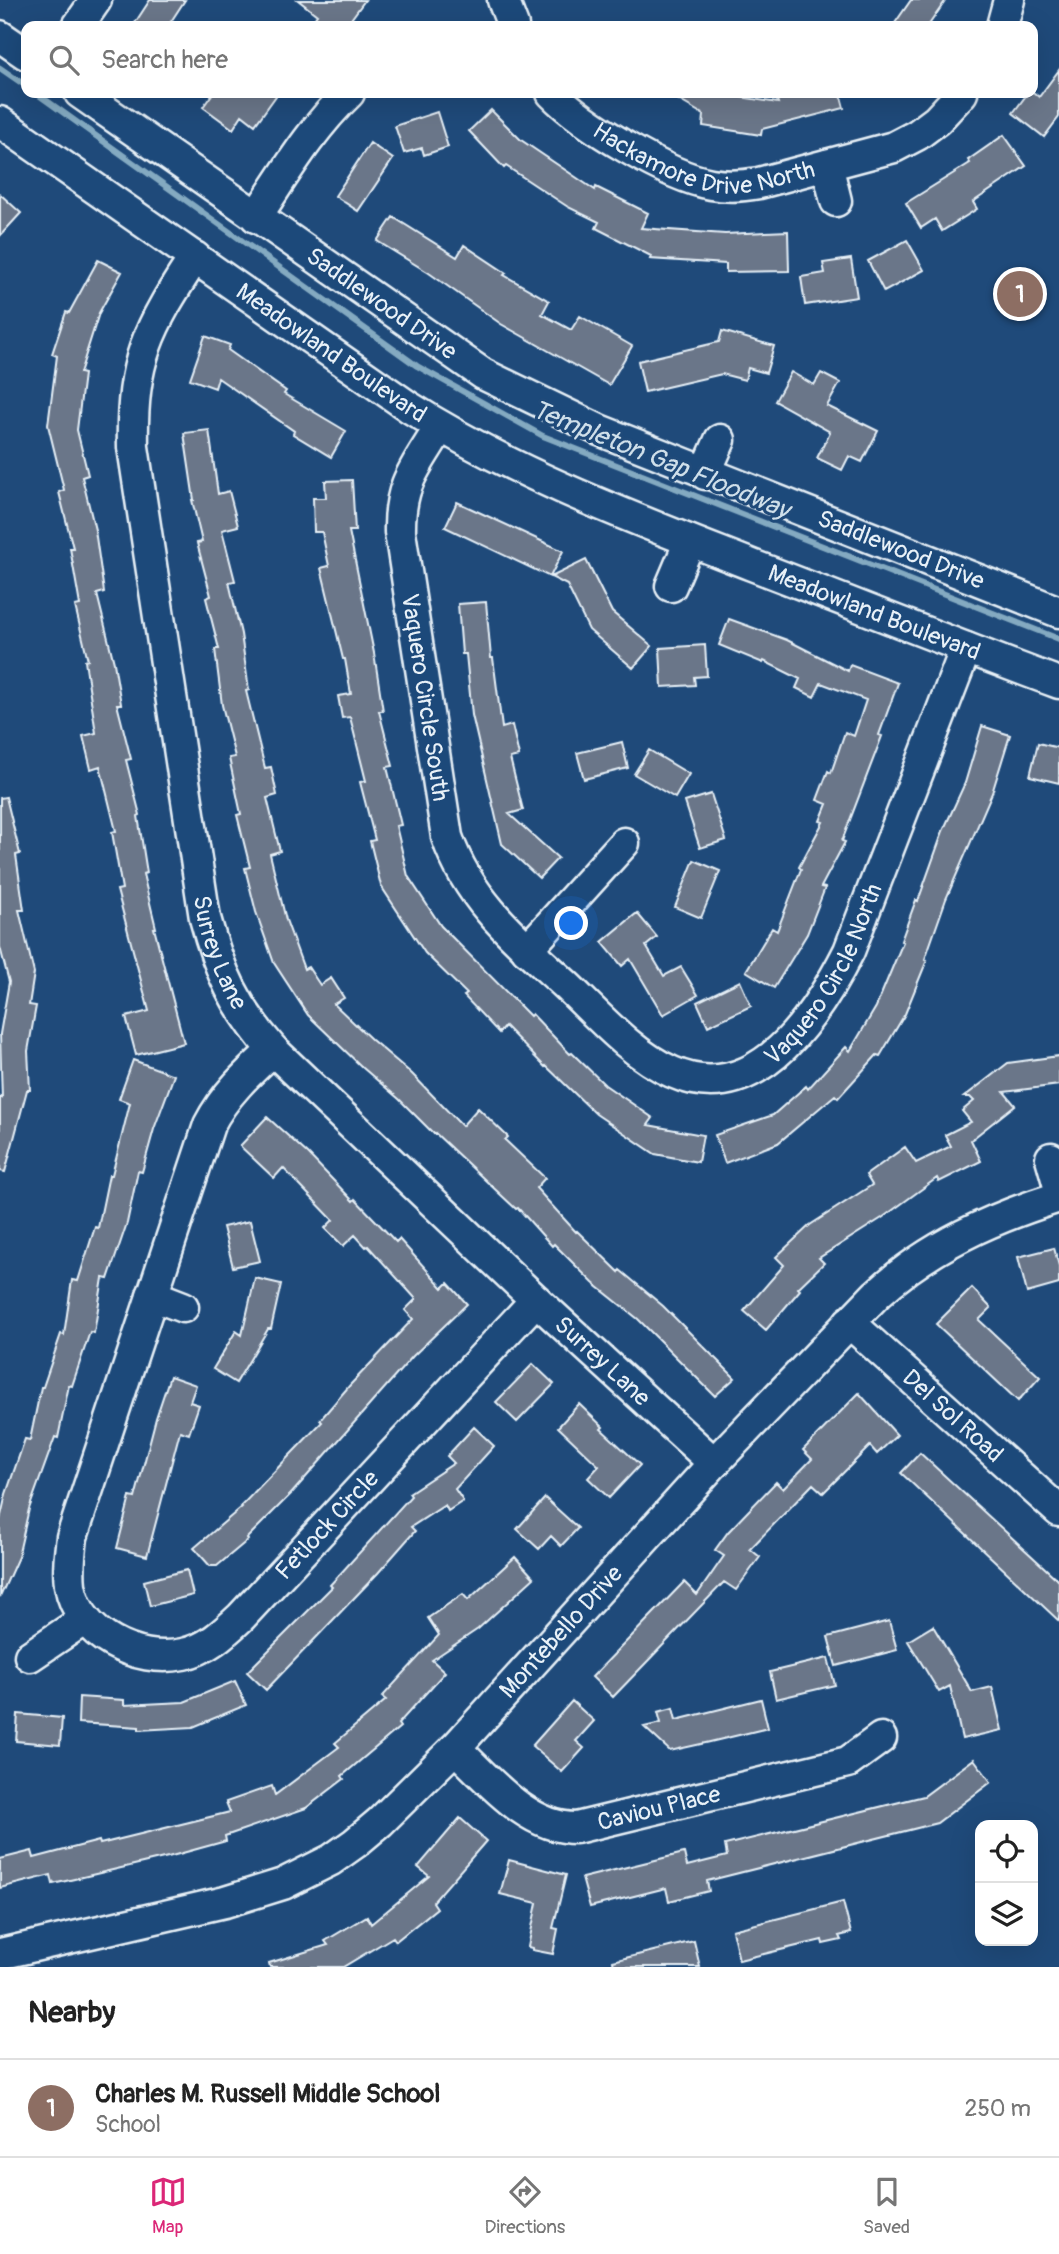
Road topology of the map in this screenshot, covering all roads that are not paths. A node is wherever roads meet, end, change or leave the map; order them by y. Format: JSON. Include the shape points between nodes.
{"nodes":[{"id":1,"x":96,"y":0,"type":"edge"},
{"id":2,"x":1009,"y":0,"type":"edge"},
{"id":3,"x":81,"y":21,"type":"edge"},
{"id":4,"x":1003,"y":21,"type":"edge"},
{"id":5,"x":0,"y":36,"type":"edge"},
{"id":6,"x":21,"y":51,"type":"edge"},
{"id":7,"x":87,"y":98,"type":"edge"},
{"id":8,"x":344,"y":98,"type":"edge"},
{"id":9,"x":557,"y":98,"type":"edge"},
{"id":10,"x":957,"y":98,"type":"edge"},
{"id":11,"x":0,"y":122,"type":"edge"},
{"id":12,"x":827,"y":165,"type":"junction"},
{"id":13,"x":836,"y":201,"type":"dead end"},
{"id":14,"x":256,"y":217,"type":"junction"},
{"id":15,"x":195,"y":257,"type":"junction"},
{"id":16,"x":440,"y":427,"type":"junction"},
{"id":17,"x":720,"y":440,"type":"dead end"},
{"id":18,"x":705,"y":474,"type":"junction"},
{"id":19,"x":690,"y":541,"type":"junction"},
{"id":20,"x":671,"y":586,"type":"dead end"},
{"id":21,"x":1059,"y":612,"type":"edge"},
{"id":22,"x":966,"y":648,"type":"junction"},
{"id":23,"x":1059,"y":683,"type":"edge"},
{"id":24,"x":624,"y":843,"type":"dead end"},
{"id":25,"x":527,"y":950,"type":"junction"},
{"id":26,"x":556,"y":976,"type":"joint"},
{"id":27,"x":273,"y":1050,"type":"junction"},
{"id":28,"x":1051,"y":1158,"type":"dead end"},
{"id":29,"x":1059,"y":1186,"type":"edge"},
{"id":30,"x":1059,"y":1197,"type":"edge"},
{"id":31,"x":152,"y":1295,"type":"junction"},
{"id":32,"x":536,"y":1300,"type":"junction"},
{"id":33,"x":183,"y":1307,"type":"dead end"},
{"id":34,"x":849,"y":1322,"type":"junction"},
{"id":35,"x":714,"y":1463,"type":"junction"},
{"id":36,"x":1058,"y":1509,"type":"edge"},
{"id":37,"x":85,"y":1619,"type":"junction"},
{"id":38,"x":30,"y":1656,"type":"dead end"},
{"id":39,"x":881,"y":1738,"type":"dead end"},
{"id":40,"x":455,"y":1748,"type":"junction"},
{"id":41,"x":0,"y":1954,"type":"edge"}],
"edges":[{"from":1,"to":3,"type":"street"},
{"from":2,"to":4,"type":"street"},
{"from":5,"to":6,"type":"street"},
{"from":7,"to":14,"type":"street","name":"Saddlewood Drive"},
{"from":8,"to":14,"type":"street","via":[[307,141]]},
{"from":9,"to":12,"type":"street","name":"Hackamore Drive North","via":[[585,121],[664,167],[712,185],[760,183]]},
{"from":10,"to":12,"type":"street","name":"Hackamore Drive North","via":[[917,135]]},
{"from":11,"to":15,"type":"street","name":"Meadowland Boulevard"},
{"from":12,"to":13,"type":"street","name":"Hackamore Drive North"},
{"from":14,"to":18,"type":"street","name":"Saddlewood Drive","via":[[483,374]]},
{"from":15,"to":16,"type":"street","name":"Meadowland Boulevard"},
{"from":15,"to":27,"type":"street","name":"Surrey Lane","via":[[149,331],[137,369],[133,447],[205,918],[234,997]]},
{"from":16,"to":19,"type":"street","name":"Meadowland Boulevard","via":[[516,467]]},
{"from":16,"to":25,"type":"street","name":"Vaquero Circle South","via":[[405,485],[399,508],[447,837],[455,860],[482,903]]},
{"from":17,"to":18,"type":"street"},
{"from":18,"to":21,"type":"street","name":"Saddlewood Drive"},
{"from":19,"to":20,"type":"street"},
{"from":19,"to":22,"type":"street","name":"Meadowland Boulevard"},
{"from":22,"to":23,"type":"street","name":"Meadowland Boulevard"},
{"from":22,"to":26,"type":"street","name":"Vaquero Circle North","via":[[849,951],[802,1029],[760,1066],[714,1080],[670,1072],[635,1049]]},
{"from":24,"to":25,"type":"street"},
{"from":25,"to":26,"type":"street","name":"Vaquero Circle South"},
{"from":27,"to":31,"type":"street","name":"Fetlock Circle","via":[[237,1083],[209,1125]]},
{"from":27,"to":32,"type":"street","name":"Surrey Lane"},
{"from":28,"to":29,"type":"street"},
{"from":30,"to":34,"type":"street","name":"Montebello Drive","via":[[1009,1213],[944,1244],[895,1277]]},
{"from":31,"to":33,"type":"street"},
{"from":31,"to":37,"type":"street","name":"Fetlock Circle","via":[[72,1537],[71,1587]]},
{"from":32,"to":35,"type":"street","name":"Surrey Lane"},
{"from":32,"to":37,"type":"street","name":"Fetlock Circle","via":[[223,1634],[206,1646],[163,1656],[116,1644]]},
{"from":34,"to":35,"type":"street","name":"Montebello Drive"},
{"from":34,"to":36,"type":"street","name":"Del Sol Road"},
{"from":35,"to":40,"type":"street","name":"Montebello Drive"},
{"from":37,"to":38,"type":"street"},
{"from":39,"to":40,"type":"street","name":"Caviou Place","via":[[848,1762],[569,1828],[545,1822],[523,1809]]},
{"from":40,"to":41,"type":"street","name":"Montebello Drive","via":[[380,1822],[331,1860],[283,1884],[225,1902]]}]}
